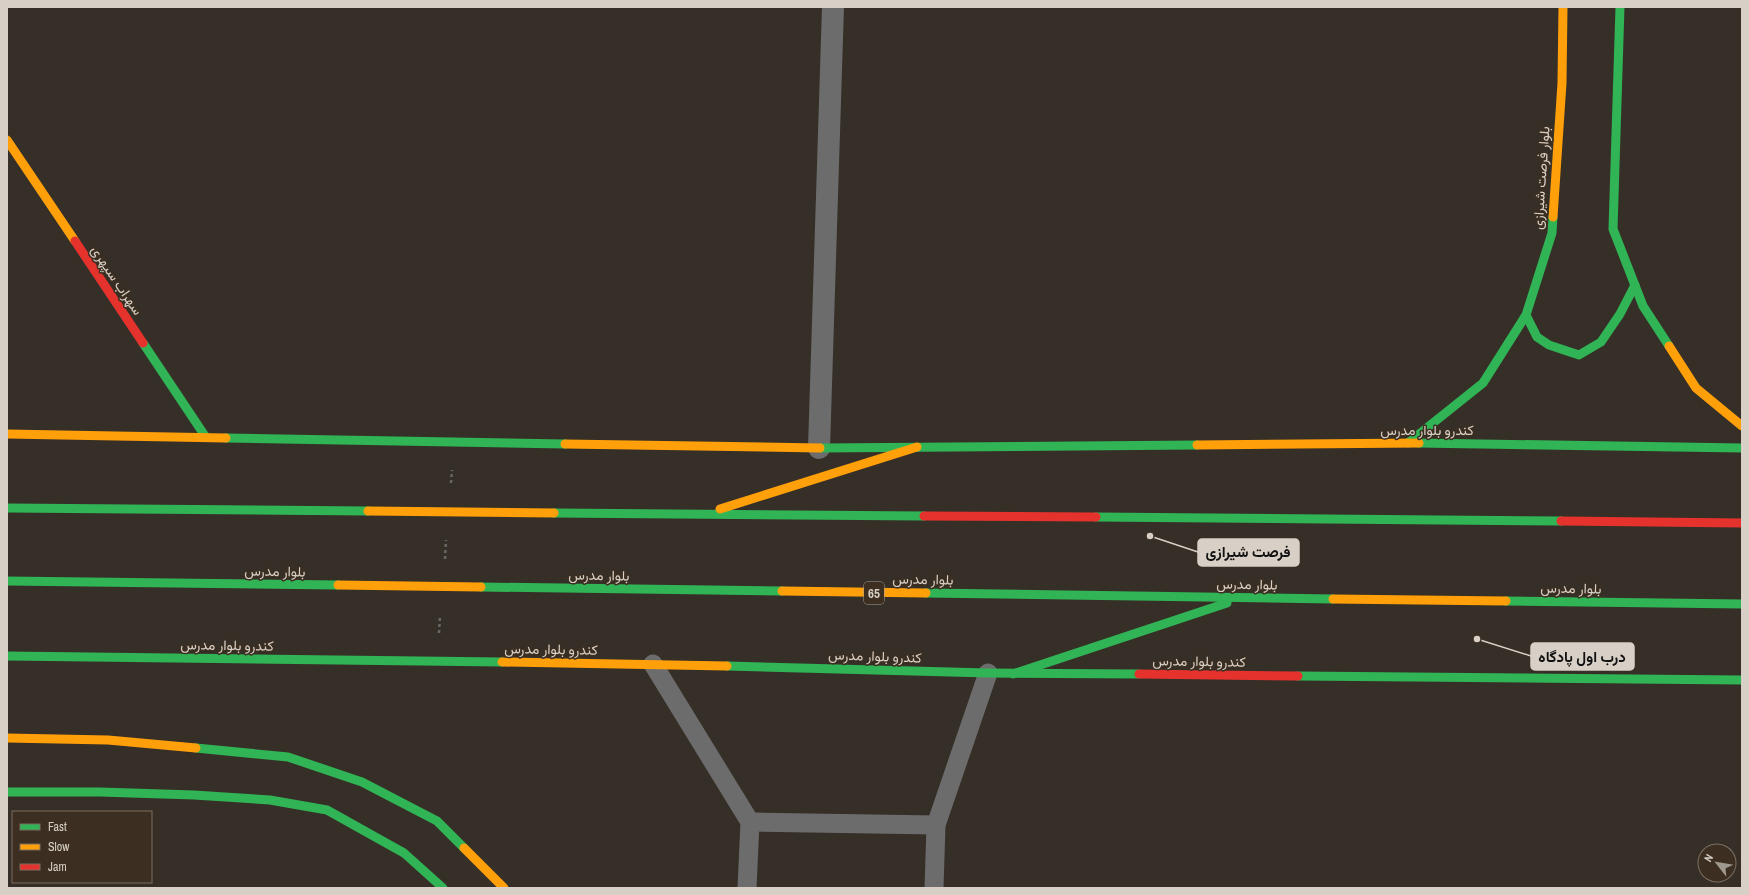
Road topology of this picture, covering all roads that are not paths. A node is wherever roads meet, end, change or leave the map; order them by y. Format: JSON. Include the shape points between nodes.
{"nodes":[{"id":1,"x":833,"y":7,"type":"edge"},
{"id":2,"x":1563,"y":7,"type":"edge"},
{"id":3,"x":1620,"y":7,"type":"edge"},
{"id":4,"x":7,"y":140,"type":"edge"},
{"id":5,"x":1635,"y":285,"type":"junction"},
{"id":6,"x":1526,"y":315,"type":"junction"},
{"id":7,"x":1742,"y":426,"type":"edge"},
{"id":8,"x":7,"y":434,"type":"edge"},
{"id":9,"x":205,"y":436,"type":"junction"},
{"id":10,"x":1408,"y":443,"type":"junction"},
{"id":11,"x":917,"y":447,"type":"junction"},
{"id":12,"x":819,"y":448,"type":"junction"},
{"id":13,"x":1742,"y":448,"type":"edge"},
{"id":14,"x":7,"y":508,"type":"edge"},
{"id":15,"x":700,"y":515,"type":"junction"},
{"id":16,"x":1742,"y":523,"type":"edge"},
{"id":17,"x":7,"y":581,"type":"edge"},
{"id":18,"x":1244,"y":598,"type":"junction"},
{"id":19,"x":1742,"y":604,"type":"edge"},
{"id":20,"x":7,"y":656,"type":"edge"},
{"id":21,"x":653,"y":664,"type":"junction"},
{"id":22,"x":988,"y":673,"type":"junction"},
{"id":23,"x":1013,"y":674,"type":"junction"},
{"id":24,"x":1742,"y":680,"type":"edge"},
{"id":25,"x":7,"y":738,"type":"edge"},
{"id":26,"x":7,"y":792,"type":"edge"},
{"id":27,"x":750,"y":822,"type":"junction"},
{"id":28,"x":936,"y":825,"type":"junction"},
{"id":29,"x":443,"y":888,"type":"edge"},
{"id":30,"x":504,"y":888,"type":"edge"},
{"id":31,"x":747,"y":888,"type":"edge"},
{"id":32,"x":934,"y":888,"type":"edge"}],
"edges":[{"from":1,"to":12,"type":"street"},
{"from":2,"to":6,"type":"main road","name":"بلوار فرصت شیرازی","via":[[1562,83],[1552,233]]},
{"from":3,"to":5,"type":"main road","via":[[1613,229]]},
{"from":4,"to":9,"type":"main road","name":"سهراب سپهری"},
{"from":5,"to":6,"type":"main road","via":[[1602,342],[1579,355],[1549,345],[1537,337]]},
{"from":5,"to":7,"type":"main road","via":[[1643,306],[1696,388]]},
{"from":6,"to":10,"type":"main road","name":"بلوار فرصت شیرازی","via":[[1483,383]]},
{"from":8,"to":9,"type":"main road","name":"کندرو بلوار مدرس"},
{"from":9,"to":12,"type":"main road","name":"کندرو بلوار مدرس"},
{"from":10,"to":11,"type":"main road","name":"کندرو بلوار مدرس"},
{"from":10,"to":13,"type":"main road","name":"کندرو بلوار مدرس"},
{"from":11,"to":12,"type":"main road","name":"کندرو بلوار مدرس"},
{"from":11,"to":15,"type":"main road"},
{"from":14,"to":15,"type":"main road"},
{"from":15,"to":16,"type":"main road"},
{"from":17,"to":18,"type":"main road","name":"بلوار مدرس","number":"65"},
{"from":18,"to":19,"type":"main road","name":"بلوار مدرس","number":"65"},
{"from":18,"to":23,"type":"main road"},
{"from":20,"to":21,"type":"main road","name":"کندرو بلوار مدرس"},
{"from":21,"to":22,"type":"main road","name":"کندرو بلوار مدرس"},
{"from":21,"to":27,"type":"lane"},
{"from":22,"to":23,"type":"main road","name":"کندرو بلوار مدرس"},
{"from":22,"to":28,"type":"lane"},
{"from":23,"to":24,"type":"main road","name":"کندرو بلوار مدرس"},
{"from":25,"to":30,"type":"main road","via":[[108,740],[288,757],[362,782],[437,821]]},
{"from":26,"to":29,"type":"main road","via":[[194,795],[270,800],[326,810],[404,853]]},
{"from":27,"to":28,"type":"lane"},
{"from":27,"to":31,"type":"lane"},
{"from":28,"to":32,"type":"lane"}]}
